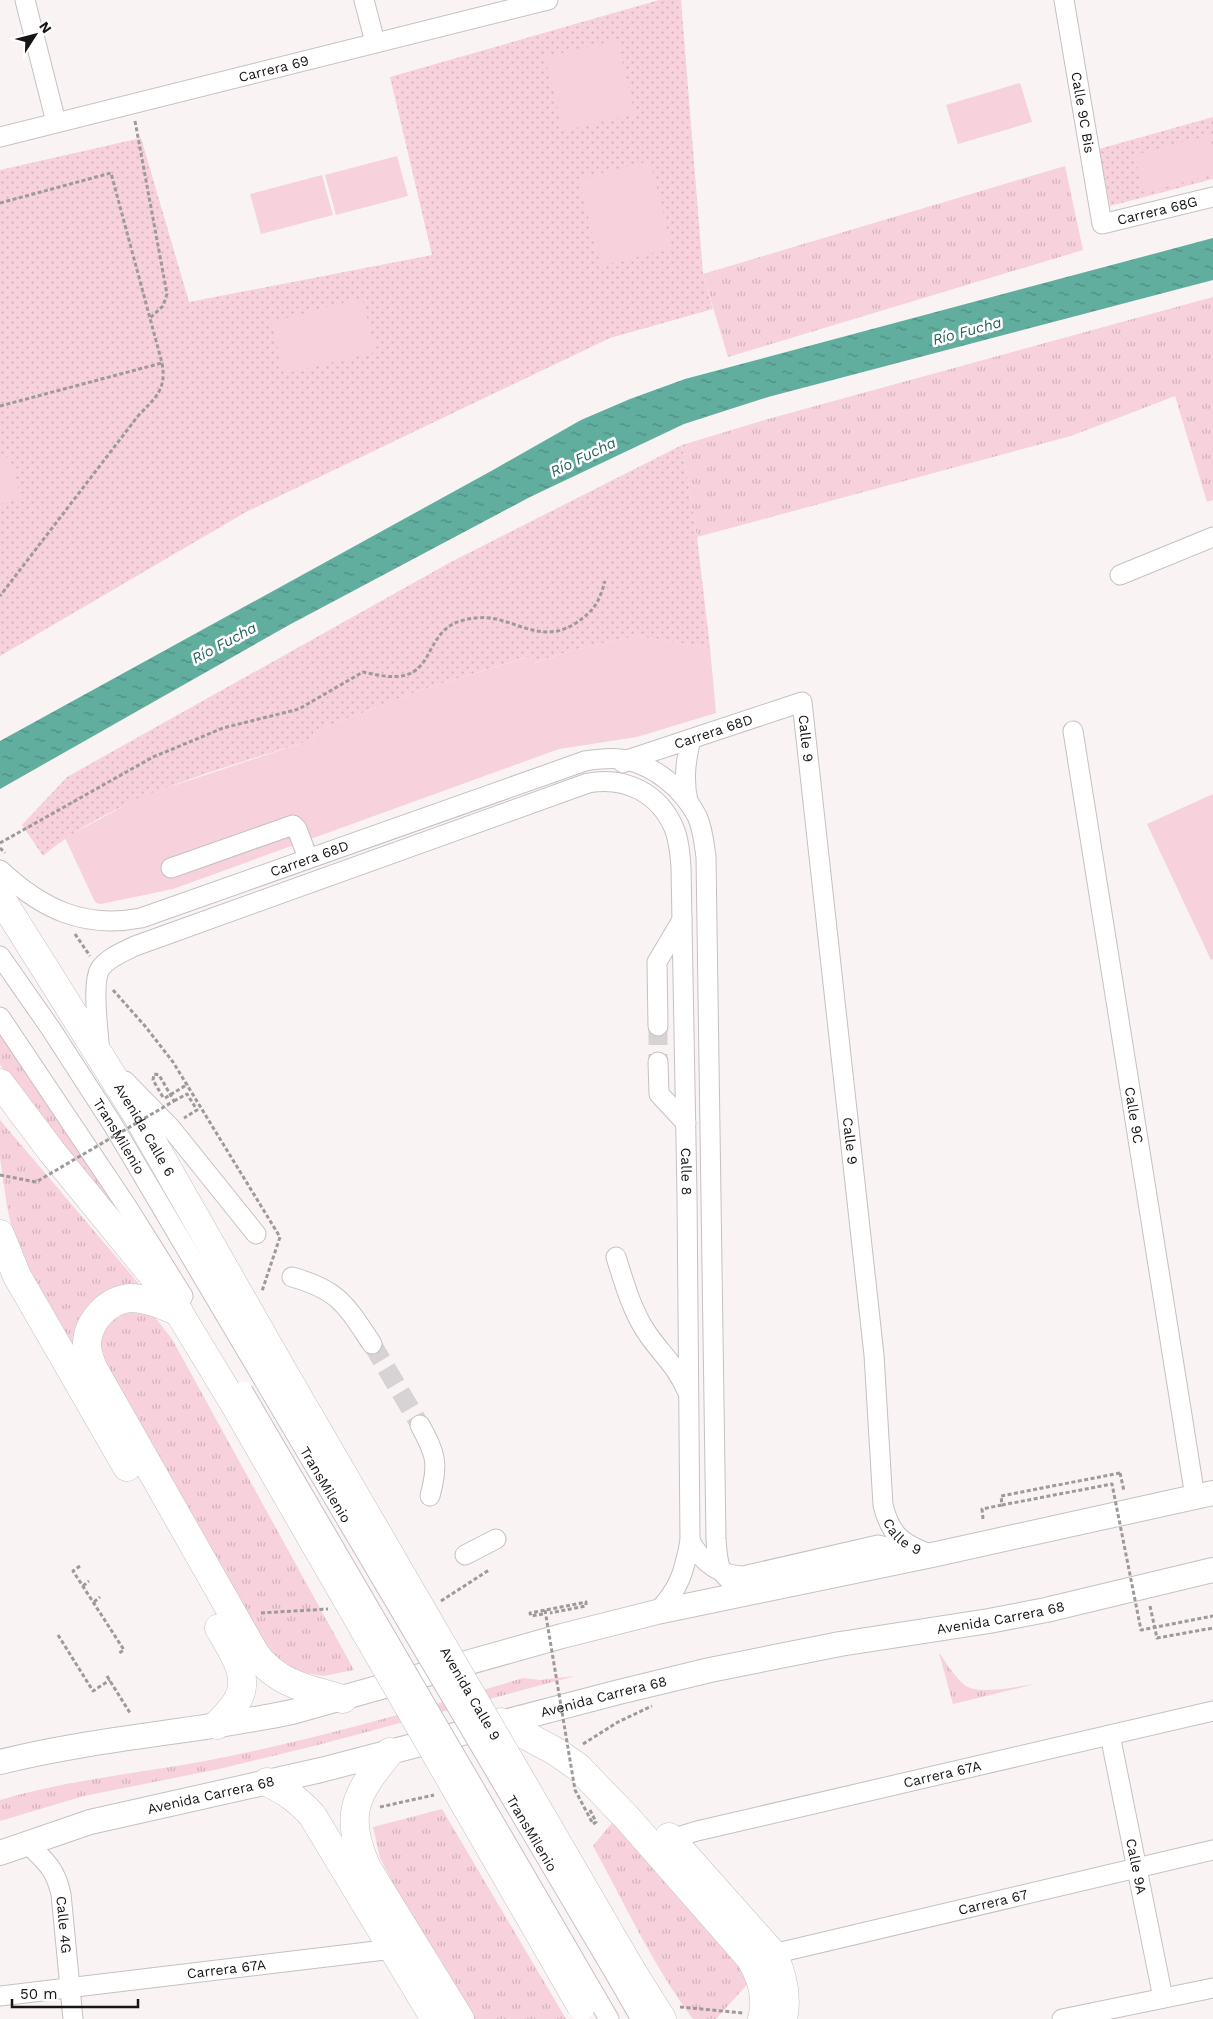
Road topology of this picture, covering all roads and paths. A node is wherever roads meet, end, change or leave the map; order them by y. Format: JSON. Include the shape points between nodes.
{"nodes":[{"id":1,"x":25,"y":0,"type":"edge"},
{"id":2,"x":364,"y":0,"type":"edge"},
{"id":3,"x":548,"y":0,"type":"edge"},
{"id":4,"x":1064,"y":0,"type":"edge"},
{"id":5,"x":374,"y":42,"type":"junction"},
{"id":6,"x":131,"y":103,"type":"junction"},
{"id":7,"x":56,"y":122,"type":"junction"},
{"id":8,"x":0,"y":137,"type":"edge"},
{"id":9,"x":1213,"y":198,"type":"edge"},
{"id":10,"x":0,"y":202,"type":"edge"},
{"id":11,"x":1102,"y":224,"type":"joint"},
{"id":12,"x":150,"y":318,"type":"junction"},
{"id":13,"x":162,"y":363,"type":"junction"},
{"id":14,"x":0,"y":406,"type":"edge"},
{"id":15,"x":1213,"y":537,"type":"edge"},
{"id":16,"x":1120,"y":574,"type":"dead end"},
{"id":17,"x":605,"y":581,"type":"dead end"},
{"id":18,"x":0,"y":596,"type":"edge"},
{"id":19,"x":802,"y":702,"type":"joint"},
{"id":20,"x":1073,"y":731,"type":"dead end"},
{"id":21,"x":691,"y":739,"type":"junction"},
{"id":22,"x":626,"y":760,"type":"junction"},
{"id":23,"x":596,"y":782,"type":"junction"},
{"id":24,"x":688,"y":801,"type":"junction"},
{"id":25,"x":0,"y":843,"type":"edge"},
{"id":26,"x":308,"y":858,"type":"junction"},
{"id":27,"x":171,"y":868,"type":"dead end"},
{"id":28,"x":0,"y":870,"type":"edge"},
{"id":29,"x":0,"y":897,"type":"edge"},
{"id":30,"x":61,"y":912,"type":"junction"},
{"id":31,"x":682,"y":920,"type":"junction"},
{"id":32,"x":0,"y":956,"type":"edge"},
{"id":33,"x":99,"y":970,"type":"junction"},
{"id":34,"x":0,"y":1016,"type":"edge"},
{"id":35,"x":658,"y":1026,"type":"tunnel mouth"},
{"id":36,"x":100,"y":1057,"type":"junction"},
{"id":37,"x":658,"y":1062,"type":"tunnel mouth"},
{"id":38,"x":0,"y":1083,"type":"edge"},
{"id":39,"x":176,"y":1092,"type":"dead end"},
{"id":40,"x":174,"y":1101,"type":"junction"},
{"id":41,"x":197,"y":1110,"type":"dead end"},
{"id":42,"x":686,"y":1123,"type":"junction"},
{"id":43,"x":0,"y":1175,"type":"edge"},
{"id":44,"x":256,"y":1234,"type":"dead end"},
{"id":45,"x":1,"y":1240,"type":"edge"},
{"id":46,"x":616,"y":1257,"type":"dead end"},
{"id":47,"x":271,"y":1263,"type":"dead end"},
{"id":48,"x":292,"y":1277,"type":"dead end"},
{"id":49,"x":179,"y":1312,"type":"junction"},
{"id":50,"x":372,"y":1344,"type":"tunnel mouth"},
{"id":51,"x":271,"y":1372,"type":"junction"},
{"id":52,"x":237,"y":1396,"type":"junction"},
{"id":53,"x":690,"y":1398,"type":"junction"},
{"id":54,"x":420,"y":1425,"type":"tunnel mouth"},
{"id":55,"x":1124,"y":1491,"type":"dead end"},
{"id":56,"x":1204,"y":1495,"type":"edge"},
{"id":57,"x":430,"y":1496,"type":"dead end"},
{"id":58,"x":1002,"y":1505,"type":"junction"},
{"id":59,"x":983,"y":1519,"type":"dead end"},
{"id":60,"x":496,"y":1539,"type":"dead end"},
{"id":61,"x":690,"y":1541,"type":"junction"},
{"id":62,"x":465,"y":1555,"type":"dead end"},
{"id":63,"x":932,"y":1555,"type":"junction"},
{"id":64,"x":882,"y":1564,"type":"junction"},
{"id":65,"x":80,"y":1566,"type":"dead end"},
{"id":66,"x":1213,"y":1570,"type":"edge"},
{"id":67,"x":721,"y":1573,"type":"junction"},
{"id":68,"x":89,"y":1581,"type":"dead end"},
{"id":69,"x":83,"y":1586,"type":"junction"},
{"id":70,"x":745,"y":1592,"type":"junction"},
{"id":71,"x":100,"y":1597,"type":"dead end"},
{"id":72,"x":94,"y":1602,"type":"junction"},
{"id":73,"x":1150,"y":1606,"type":"dead end"},
{"id":74,"x":657,"y":1612,"type":"junction"},
{"id":75,"x":550,"y":1613,"type":"dead end"},
{"id":76,"x":1213,"y":1616,"type":"edge"},
{"id":77,"x":1213,"y":1628,"type":"edge"},
{"id":78,"x":58,"y":1635,"type":"dead end"},
{"id":79,"x":119,"y":1653,"type":"dead end"},
{"id":80,"x":107,"y":1676,"type":"dead end"},
{"id":81,"x":110,"y":1680,"type":"junction"},
{"id":82,"x":343,"y":1699,"type":"junction"},
{"id":83,"x":1213,"y":1711,"type":"edge"},
{"id":84,"x":130,"y":1713,"type":"dead end"},
{"id":85,"x":502,"y":1722,"type":"junction"},
{"id":86,"x":217,"y":1726,"type":"junction"},
{"id":87,"x":1110,"y":1735,"type":"junction"},
{"id":88,"x":390,"y":1752,"type":"junction"},
{"id":89,"x":0,"y":1762,"type":"edge"},
{"id":90,"x":578,"y":1767,"type":"junction"},
{"id":91,"x":267,"y":1782,"type":"junction"},
{"id":92,"x":589,"y":1808,"type":"dead end"},
{"id":93,"x":671,"y":1839,"type":"junction"},
{"id":94,"x":28,"y":1844,"type":"junction"},
{"id":95,"x":1213,"y":1850,"type":"edge"},
{"id":96,"x":0,"y":1853,"type":"edge"},
{"id":97,"x":1138,"y":1867,"type":"junction"},
{"id":98,"x":393,"y":1949,"type":"junction"},
{"id":99,"x":773,"y":1954,"type":"junction"},
{"id":100,"x":70,"y":1988,"type":"junction"},
{"id":101,"x":1213,"y":1988,"type":"edge"},
{"id":102,"x":0,"y":1996,"type":"edge"},
{"id":103,"x":1162,"y":1998,"type":"junction"},
{"id":104,"x":588,"y":2007,"type":"edge"},
{"id":105,"x":660,"y":2012,"type":"edge"},
{"id":106,"x":753,"y":2016,"type":"edge"},
{"id":107,"x":73,"y":2019,"type":"edge"},
{"id":108,"x":435,"y":2019,"type":"edge"},
{"id":109,"x":460,"y":2019,"type":"edge"},
{"id":110,"x":609,"y":2019,"type":"edge"},
{"id":111,"x":782,"y":2019,"type":"edge"},
{"id":112,"x":1062,"y":2019,"type":"edge"}],
"edges":[{"from":1,"to":7,"type":"street"},
{"from":2,"to":5,"type":"street"},
{"from":3,"to":5,"type":"street","name":"Carrera 69"},
{"from":4,"to":11,"type":"street","name":"Calle 9C Bis"},
{"from":5,"to":6,"type":"street","name":"Carrera 69"},
{"from":6,"to":7,"type":"street","name":"Carrera 69"},
{"from":6,"to":12,"type":"path","via":[[167,294],[163,306]]},
{"from":7,"to":8,"type":"street","name":"Carrera 69"},
{"from":9,"to":11,"type":"street","name":"Carrera 68G"},
{"from":10,"to":12,"type":"path","via":[[111,173]]},
{"from":12,"to":13,"type":"path"},
{"from":13,"to":14,"type":"path"},
{"from":13,"to":18,"type":"path","via":[[165,378],[158,394]]},
{"from":15,"to":16,"type":"street"},
{"from":17,"to":25,"type":"path","via":[[599,600],[589,614],[568,628],[532,631],[481,617],[454,623],[440,634],[422,664],[408,676],[389,678],[363,672],[299,709],[224,728],[171,749]]},
{"from":19,"to":21,"type":"street","name":"Carrera 68D"},
{"from":19,"to":63,"type":"street","name":"Calle 9","via":[[873,1346],[883,1505],[887,1521],[896,1535],[908,1546]]},
{"from":20,"to":56,"type":"street","name":"Calle 9C"},
{"from":21,"to":22,"type":"street","name":"Carrera 68D"},
{"from":21,"to":24,"type":"street","via":[[685,770]]},
{"from":22,"to":23,"type":"street","name":"Carrera 68D"},
{"from":22,"to":24,"type":"street","name":"Calle 8","via":[[654,771],[674,785]]},
{"from":22,"to":26,"type":"street","name":"Carrera 68D","via":[[585,761]]},
{"from":23,"to":31,"type":"street","name":"Calle 8","via":[[628,785],[640,790],[668,816],[679,844]]},
{"from":23,"to":33,"type":"street","name":"Carrera 68D","via":[[135,946]]},
{"from":24,"to":67,"type":"street","name":"Calle 8","via":[[703,834],[706,857],[716,1539]]},
{"from":26,"to":27,"type":"street","via":[[293,825]]},
{"from":26,"to":30,"type":"street","name":"Carrera 68D","via":[[141,918],[106,922],[85,920]]},
{"from":28,"to":30,"type":"street","name":"Carrera 68D","via":[[24,892]]},
{"from":29,"to":36,"type":"highway","name":"Avenida Calle 6"},
{"from":30,"to":33,"type":"path"},
{"from":31,"to":35,"type":"street","via":[[657,962]]},
{"from":31,"to":42,"type":"street","name":"Calle 8"},
{"from":32,"to":51,"type":"street","name":"TransMilenio","via":[[56,1037]]},
{"from":33,"to":36,"type":"street","via":[[96,989]]},
{"from":33,"to":47,"type":"path","via":[[173,1062],[280,1238]]},
{"from":34,"to":52,"type":"street","via":[[128,1208]]},
{"from":36,"to":44,"type":"street","via":[[170,1127]]},
{"from":36,"to":51,"type":"highway","name":"Avenida Calle 6","via":[[155,1146]]},
{"from":37,"to":42,"type":"street","via":[[659,1094]]},
{"from":38,"to":49,"type":"highway","via":[[52,1152],[153,1274]]},
{"from":39,"to":40,"type":"path","bridge":true,"via":[[164,1099],[153,1080],[154,1074],[159,1075]]},
{"from":40,"to":41,"type":"path","via":[[187,1094]]},
{"from":40,"to":43,"type":"path","bridge":true,"via":[[36,1182]]},
{"from":42,"to":53,"type":"street","name":"Calle 8"},
{"from":45,"to":86,"type":"highway","via":[[17,1276],[236,1657],[242,1678],[241,1692]]},
{"from":46,"to":53,"type":"street","via":[[634,1311],[678,1371]]},
{"from":48,"to":50,"type":"street","via":[[316,1284],[342,1301]]},
{"from":49,"to":52,"type":"highway"},
{"from":49,"to":82,"type":"highway","via":[[130,1298],[107,1307],[90,1328],[87,1343],[93,1368],[256,1655],[285,1681]]},
{"from":51,"to":105,"type":"highway","name":"Avenida Calle 9","bridge":true,"via":[[625,1976]]},
{"from":52,"to":104,"type":"highway","bridge":true},
{"from":53,"to":61,"type":"street","name":"Calle 8"},
{"from":54,"to":57,"type":"street","via":[[434,1453],[436,1468]]},
{"from":55,"to":58,"type":"path","bridge":true,"via":[[1120,1473],[1001,1496]]},
{"from":56,"to":63,"type":"main road"},
{"from":58,"to":59,"type":"path","via":[[982,1509]]},
{"from":58,"to":76,"type":"path","bridge":true,"via":[[1112,1484],[1140,1630]]},
{"from":60,"to":62,"type":"street"},
{"from":61,"to":67,"type":"street","via":[[704,1560]]},
{"from":61,"to":74,"type":"street","name":"Calle 8","via":[[681,1582]]},
{"from":63,"to":64,"type":"main road"},
{"from":64,"to":67,"type":"street","via":[[890,1558],[890,1552],[887,1547],[878,1545],[743,1576]]},
{"from":64,"to":70,"type":"main road"},
{"from":65,"to":69,"type":"path","via":[[73,1571]]},
{"from":66,"to":85,"type":"main road","name":"Avenida Carrera 68","via":[[1046,1610],[840,1644],[710,1670]]},
{"from":67,"to":70,"type":"street"},
{"from":68,"to":69,"type":"path"},
{"from":69,"to":72,"type":"path"},
{"from":70,"to":74,"type":"main road"},
{"from":71,"to":72,"type":"path"},
{"from":72,"to":79,"type":"path","via":[[124,1650]]},
{"from":73,"to":77,"type":"path","via":[[1157,1638]]},
{"from":74,"to":82,"type":"main road"},
{"from":75,"to":92,"type":"path","bridge":true,"via":[[586,1606],[586,1602],[544,1612],[575,1790],[593,1824],[596,1822]]},
{"from":78,"to":81,"type":"path","via":[[93,1691]]},
{"from":80,"to":81,"type":"path"},
{"from":81,"to":84,"type":"path"},
{"from":82,"to":86,"type":"main road"},
{"from":83,"to":87,"type":"street","name":"Carrera 67A"},
{"from":85,"to":88,"type":"main road","name":"Avenida Carrera 68"},
{"from":85,"to":90,"type":"highway"},
{"from":86,"to":89,"type":"main road","via":[[64,1748]]},
{"from":87,"to":93,"type":"street","name":"Carrera 67A"},
{"from":87,"to":97,"type":"street","name":"Calle 9A"},
{"from":88,"to":91,"type":"main road","name":"Avenida Carrera 68"},
{"from":88,"to":109,"type":"highway","via":[[360,1795],[354,1815],[357,1843],[367,1868]]},
{"from":90,"to":93,"type":"highway","via":[[613,1776]]},
{"from":90,"to":106,"type":"highway","via":[[750,1958],[760,1978],[764,2004]]},
{"from":91,"to":94,"type":"main road","name":"Avenida Carrera 68","via":[[90,1822]]},
{"from":91,"to":98,"type":"highway","via":[[299,1800],[312,1815]]},
{"from":93,"to":99,"type":"highway"},
{"from":94,"to":96,"type":"main road","name":"Avenida Carrera 68"},
{"from":94,"to":100,"type":"street","name":"Calle 4G","via":[[57,1877]]},
{"from":95,"to":97,"type":"street","name":"Carrera 67"},
{"from":97,"to":99,"type":"street","name":"Carrera 67"},
{"from":97,"to":103,"type":"street","name":"Calle 9A"},
{"from":98,"to":100,"type":"street","name":"Carrera 67A"},
{"from":98,"to":108,"type":"highway"},
{"from":99,"to":111,"type":"highway","via":[[785,1992]]},
{"from":100,"to":102,"type":"street","name":"Carrera 67A"},
{"from":100,"to":107,"type":"street","name":"Calle 4G"},
{"from":101,"to":103,"type":"street"},
{"from":103,"to":112,"type":"street"},
{"from":104,"to":110,"type":"street"},
{"from":105,"to":106,"type":"path"}]}
